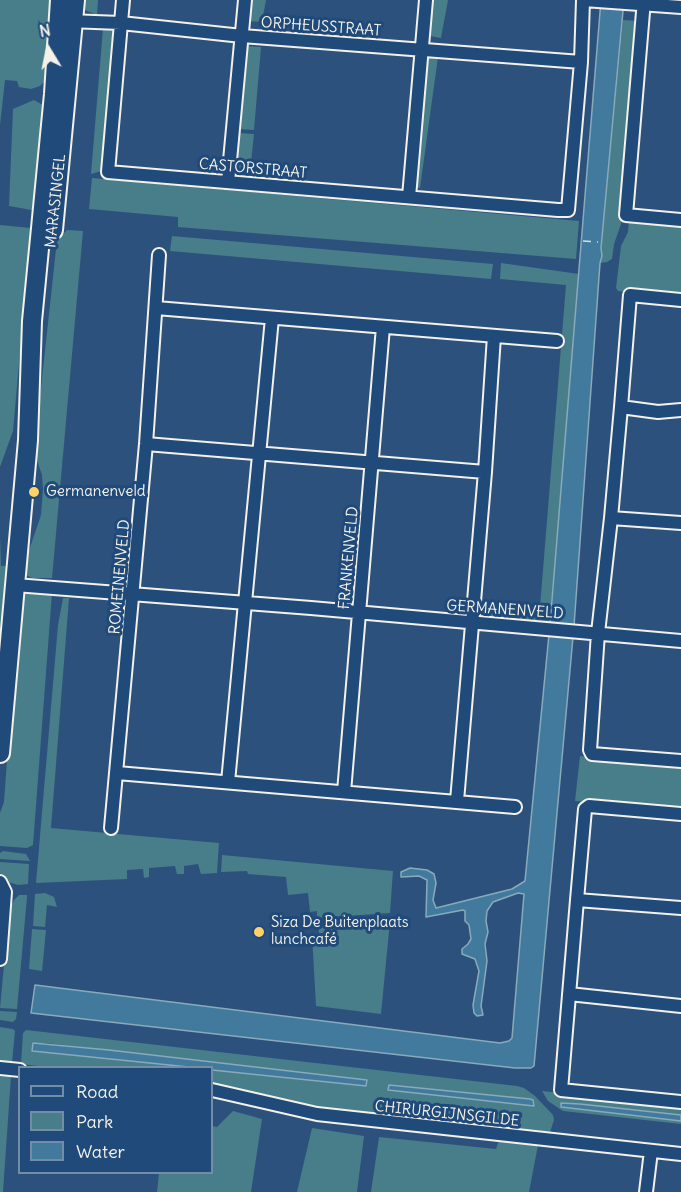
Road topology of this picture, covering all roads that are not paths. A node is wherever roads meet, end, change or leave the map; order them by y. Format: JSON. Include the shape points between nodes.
{"nodes":[{"id":1,"x":60,"y":0,"type":"edge"},
{"id":2,"x":75,"y":0,"type":"edge"},
{"id":3,"x":123,"y":0,"type":"edge"},
{"id":4,"x":245,"y":0,"type":"edge"},
{"id":5,"x":426,"y":0,"type":"edge"},
{"id":6,"x":584,"y":0,"type":"edge"},
{"id":7,"x":599,"y":1,"type":"edge"},
{"id":8,"x":643,"y":2,"type":"edge"},
{"id":9,"x":681,"y":7,"type":"edge"},
{"id":10,"x":66,"y":20,"type":"junction"},
{"id":11,"x":122,"y":23,"type":"junction"},
{"id":12,"x":242,"y":36,"type":"junction"},
{"id":13,"x":422,"y":50,"type":"junction"},
{"id":14,"x":581,"y":62,"type":"junction"},
{"id":15,"x":228,"y":182,"type":"junction"},
{"id":16,"x":409,"y":197,"type":"junction"},
{"id":17,"x":681,"y":220,"type":"edge"},
{"id":18,"x":159,"y":255,"type":"dead end"},
{"id":19,"x":681,"y":300,"type":"edge"},
{"id":20,"x":156,"y":308,"type":"junction"},
{"id":21,"x":272,"y":318,"type":"junction"},
{"id":22,"x":383,"y":327,"type":"junction"},
{"id":23,"x":494,"y":336,"type":"junction"},
{"id":24,"x":557,"y":341,"type":"dead end"},
{"id":25,"x":621,"y":406,"type":"junction"},
{"id":26,"x":681,"y":410,"type":"edge"},
{"id":27,"x":146,"y":444,"type":"junction"},
{"id":28,"x":260,"y":454,"type":"junction"},
{"id":29,"x":373,"y":464,"type":"junction"},
{"id":30,"x":485,"y":472,"type":"junction"},
{"id":31,"x":611,"y":518,"type":"junction"},
{"id":32,"x":681,"y":523,"type":"edge"},
{"id":33,"x":15,"y":585,"type":"junction"},
{"id":34,"x":134,"y":596,"type":"junction"},
{"id":35,"x":245,"y":603,"type":"junction"},
{"id":36,"x":359,"y":613,"type":"junction"},
{"id":37,"x":472,"y":623,"type":"junction"},
{"id":38,"x":598,"y":633,"type":"junction"},
{"id":39,"x":681,"y":641,"type":"edge"},
{"id":40,"x":0,"y":753,"type":"edge"},
{"id":41,"x":681,"y":761,"type":"edge"},
{"id":42,"x":117,"y":773,"type":"junction"},
{"id":43,"x":228,"y":782,"type":"junction"},
{"id":44,"x":344,"y":792,"type":"junction"},
{"id":45,"x":457,"y":801,"type":"junction"},
{"id":46,"x":515,"y":807,"type":"dead end"},
{"id":47,"x":681,"y":814,"type":"edge"},
{"id":48,"x":111,"y":828,"type":"dead end"},
{"id":49,"x":0,"y":882,"type":"edge"},
{"id":50,"x":577,"y":900,"type":"junction"},
{"id":51,"x":681,"y":908,"type":"edge"},
{"id":52,"x":0,"y":958,"type":"edge"},
{"id":53,"x":569,"y":994,"type":"junction"},
{"id":54,"x":681,"y":1006,"type":"edge"},
{"id":55,"x":0,"y":1068,"type":"edge"},
{"id":56,"x":18,"y":1070,"type":"edge"},
{"id":57,"x":213,"y":1090,"type":"edge"},
{"id":58,"x":681,"y":1102,"type":"edge"},
{"id":59,"x":651,"y":1151,"type":"junction"},
{"id":60,"x":681,"y":1154,"type":"edge"},
{"id":61,"x":646,"y":1192,"type":"edge"}],
"edges":[{"from":1,"to":10,"type":"street","name":"MARASINGEL"},
{"from":2,"to":10,"type":"street","name":"MARASINGEL"},
{"from":3,"to":11,"type":"street","name":"CASTORSTRAAT"},
{"from":4,"to":12,"type":"street"},
{"from":5,"to":13,"type":"street"},
{"from":6,"to":7,"type":"street"},
{"from":6,"to":14,"type":"street"},
{"from":7,"to":8,"type":"street"},
{"from":8,"to":9,"type":"street"},
{"from":8,"to":17,"type":"street","via":[[626,215]]},
{"from":10,"to":11,"type":"street","name":"ORPHEUSSTRAAT"},
{"from":10,"to":33,"type":"street","name":"MARASINGEL","via":[[43,322],[30,401]]},
{"from":11,"to":12,"type":"street","name":"ORPHEUSSTRAAT"},
{"from":11,"to":15,"type":"street","name":"CASTORSTRAAT","via":[[108,172]]},
{"from":12,"to":13,"type":"street","name":"ORPHEUSSTRAAT"},
{"from":12,"to":15,"type":"street"},
{"from":13,"to":14,"type":"street","name":"ORPHEUSSTRAAT"},
{"from":13,"to":16,"type":"street"},
{"from":14,"to":16,"type":"street","name":"CASTORSTRAAT","via":[[568,210]]},
{"from":15,"to":16,"type":"street","name":"CASTORSTRAAT"},
{"from":18,"to":20,"type":"street","name":"ROMEINENVELD"},
{"from":19,"to":25,"type":"street","via":[[630,295]]},
{"from":20,"to":21,"type":"street"},
{"from":20,"to":27,"type":"street","name":"ROMEINENVELD"},
{"from":21,"to":22,"type":"street"},
{"from":21,"to":28,"type":"street"},
{"from":22,"to":23,"type":"street"},
{"from":22,"to":29,"type":"street","name":"FRANKENVELD"},
{"from":23,"to":24,"type":"street"},
{"from":23,"to":30,"type":"street"},
{"from":25,"to":26,"type":"street","via":[[658,412]]},
{"from":25,"to":31,"type":"street"},
{"from":27,"to":28,"type":"street"},
{"from":27,"to":34,"type":"street","name":"ROMEINENVELD"},
{"from":28,"to":29,"type":"street"},
{"from":28,"to":35,"type":"street"},
{"from":29,"to":30,"type":"street"},
{"from":29,"to":36,"type":"street","name":"FRANKENVELD"},
{"from":30,"to":37,"type":"street"},
{"from":31,"to":32,"type":"street"},
{"from":31,"to":38,"type":"street"},
{"from":33,"to":34,"type":"street","name":"GERMANENVELD"},
{"from":33,"to":40,"type":"street","name":"MARASINGEL"},
{"from":34,"to":35,"type":"street","name":"GERMANENVELD"},
{"from":34,"to":42,"type":"street","name":"ROMEINENVELD"},
{"from":35,"to":36,"type":"street","name":"GERMANENVELD"},
{"from":35,"to":43,"type":"street"},
{"from":36,"to":37,"type":"street","name":"GERMANENVELD"},
{"from":36,"to":44,"type":"street","name":"FRANKENVELD"},
{"from":37,"to":38,"type":"street","name":"GERMANENVELD"},
{"from":37,"to":45,"type":"street"},
{"from":38,"to":39,"type":"street","name":"GERMANENVELD"},
{"from":38,"to":41,"type":"street","via":[[592,754]]},
{"from":42,"to":43,"type":"street"},
{"from":42,"to":48,"type":"street","name":"ROMEINENVELD"},
{"from":43,"to":44,"type":"street"},
{"from":44,"to":45,"type":"street"},
{"from":45,"to":46,"type":"street"},
{"from":47,"to":50,"type":"street","via":[[589,806],[585,809]]},
{"from":49,"to":52,"type":"street","via":[[5,892]]},
{"from":50,"to":51,"type":"street"},
{"from":50,"to":53,"type":"street"},
{"from":53,"to":54,"type":"street"},
{"from":53,"to":58,"type":"street","via":[[561,1090]]},
{"from":55,"to":56,"type":"street"},
{"from":57,"to":59,"type":"street","name":"CHIRURGIJNSGILDE","via":[[317,1114]]},
{"from":59,"to":60,"type":"street","name":"CHIRURGIJNSGILDE"},
{"from":59,"to":61,"type":"street"}]}
